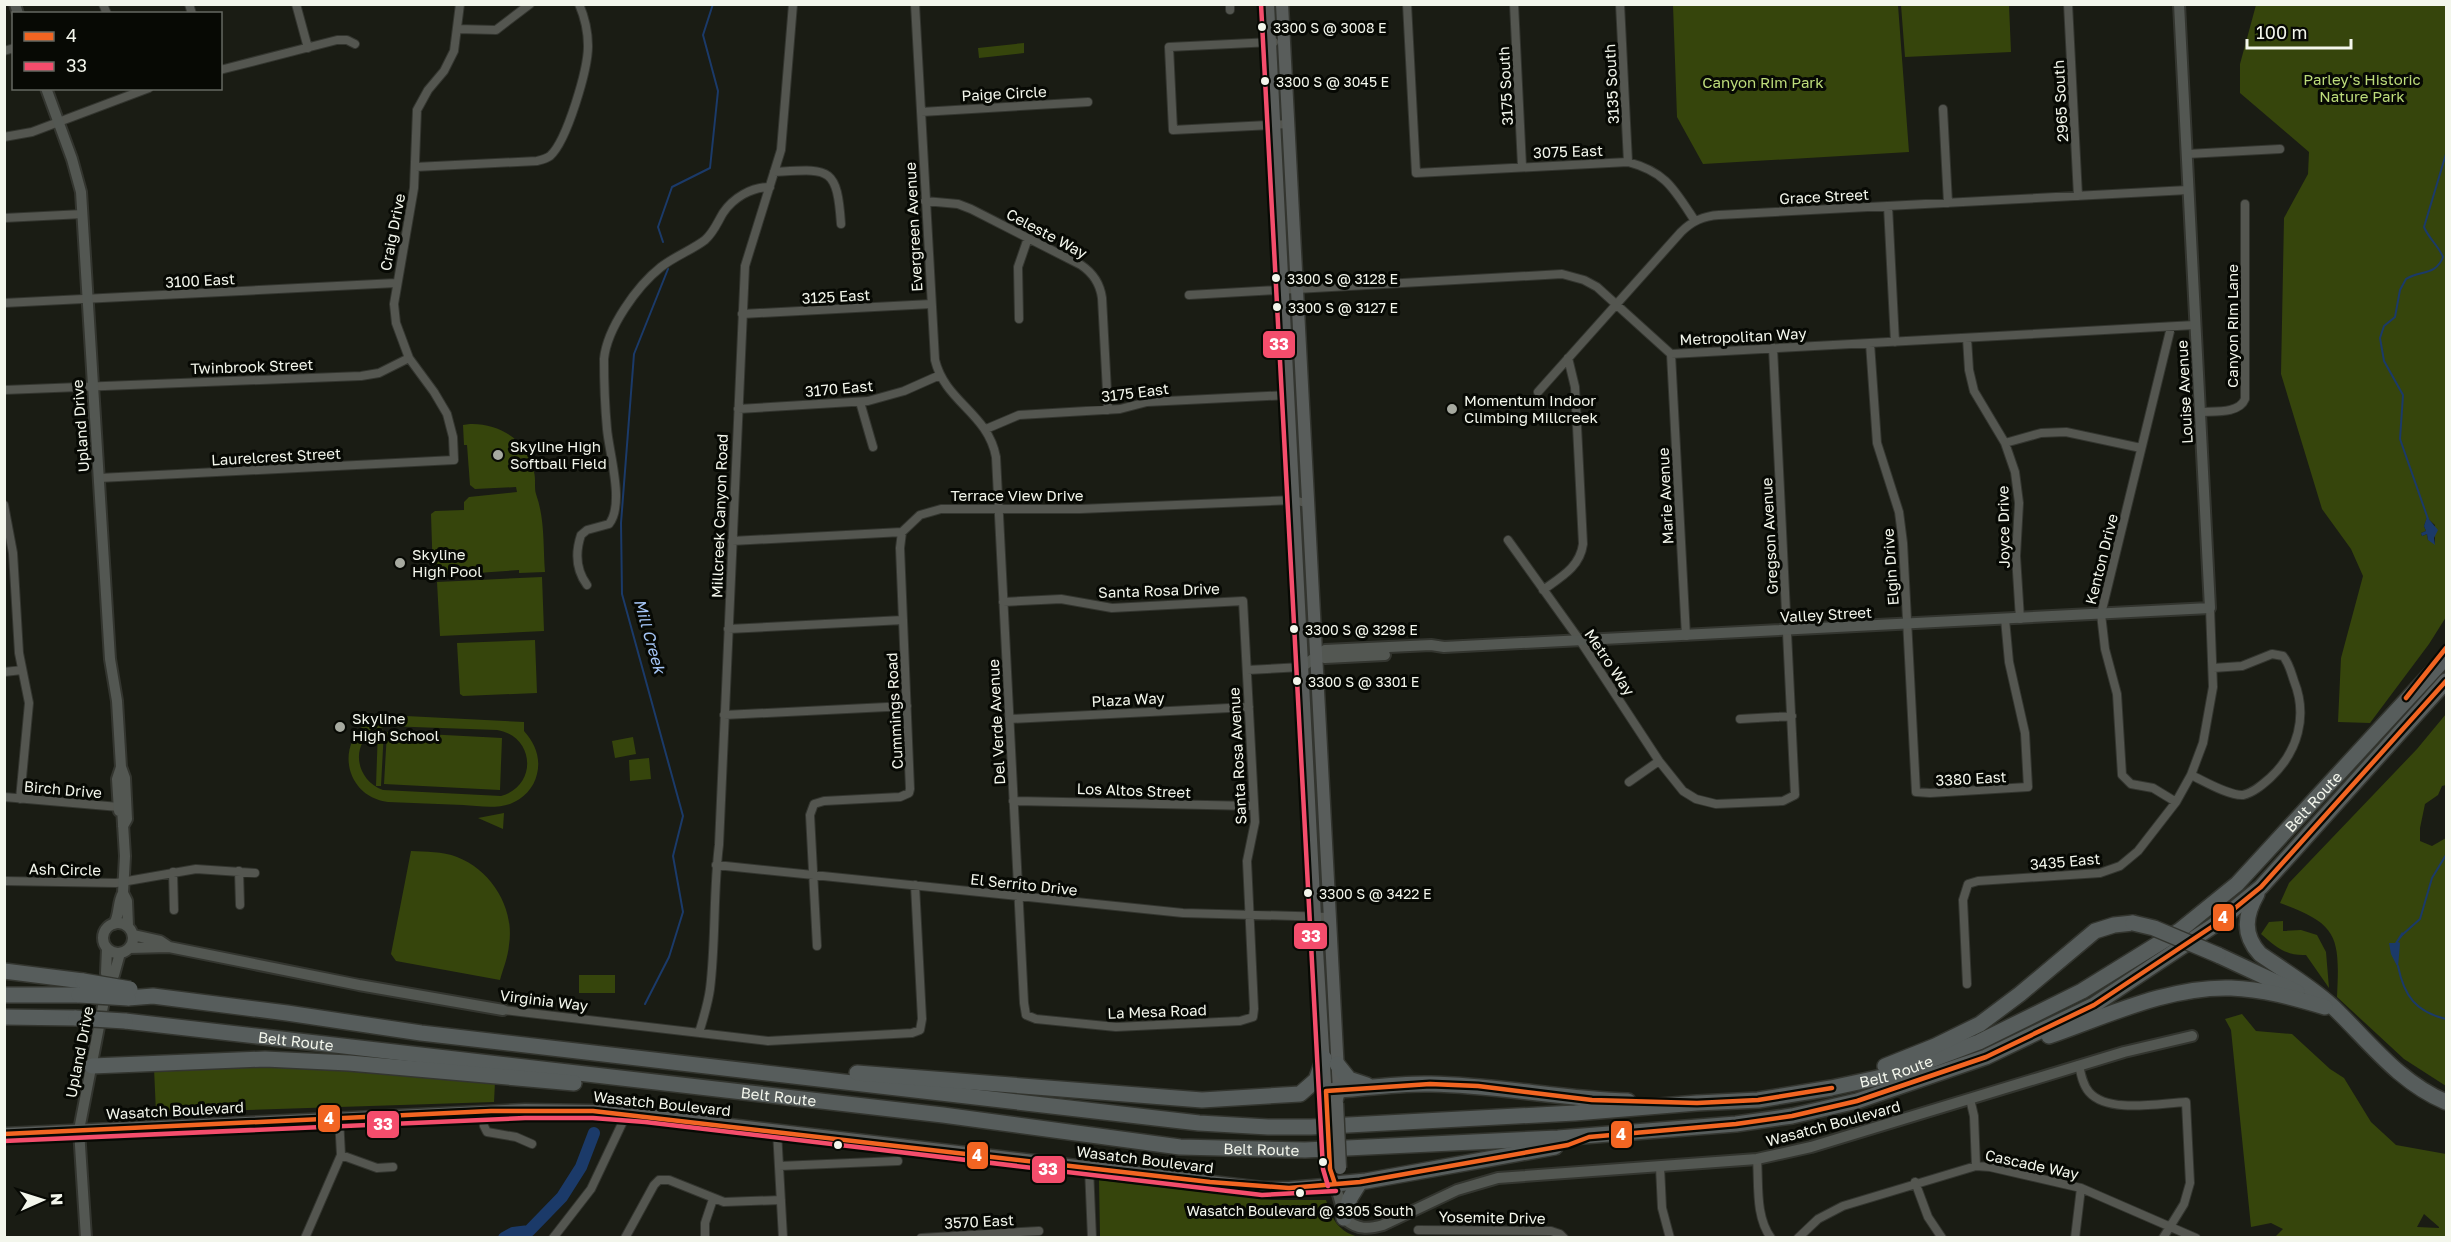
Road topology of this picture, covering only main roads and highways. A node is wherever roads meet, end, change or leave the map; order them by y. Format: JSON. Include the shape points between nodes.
{"nodes":[{"id":1,"x":1268,"y":4,"type":"edge"},
{"id":2,"x":1282,"y":4,"type":"edge"},
{"id":3,"x":1290,"y":289,"type":"junction"},
{"id":4,"x":2446,"y":648,"type":"edge"},
{"id":5,"x":2446,"y":657,"type":"edge"},
{"id":6,"x":2446,"y":681,"type":"edge"},
{"id":7,"x":2383,"y":725,"type":"junction"},
{"id":8,"x":2261,"y":887,"type":"junction"},
{"id":9,"x":4,"y":971,"type":"edge"},
{"id":10,"x":81,"y":988,"type":"junction"},
{"id":11,"x":4,"y":995,"type":"edge"},
{"id":12,"x":2325,"y":1007,"type":"junction"},
{"id":13,"x":4,"y":1017,"type":"edge"},
{"id":14,"x":2350,"y":1024,"type":"junction"},
{"id":15,"x":1986,"y":1057,"type":"junction"},
{"id":16,"x":1331,"y":1061,"type":"junction"},
{"id":17,"x":92,"y":1066,"type":"road end"},
{"id":18,"x":719,"y":1067,"type":"junction"},
{"id":19,"x":1382,"y":1086,"type":"junction"},
{"id":20,"x":1831,"y":1088,"type":"junction"},
{"id":21,"x":751,"y":1092,"type":"junction"},
{"id":22,"x":1332,"y":1097,"type":"junction"},
{"id":23,"x":2446,"y":1101,"type":"edge"},
{"id":24,"x":1697,"y":1103,"type":"junction"},
{"id":25,"x":4,"y":1134,"type":"edge"},
{"id":26,"x":1589,"y":1137,"type":"junction"},
{"id":27,"x":1360,"y":1182,"type":"junction"},
{"id":28,"x":1335,"y":1184,"type":"junction"},
{"id":29,"x":1344,"y":1218,"type":"road end"}],
"edges":[{"from":1,"to":3,"type":"main road"},
{"from":2,"to":3,"type":"main road","via":[[1289,124]]},
{"from":3,"to":16,"type":"main road","via":[[1309,504],[1330,917]]},
{"from":3,"to":16,"type":"main road","via":[[1289,395],[1315,917]]},
{"from":4,"to":7,"type":"highway"},
{"from":5,"to":7,"type":"highway"},
{"from":6,"to":8,"type":"highway","name":"Belt Route"},
{"from":7,"to":20,"type":"highway","name":"Belt Route","via":[[2237,884],[2179,931],[2082,991],[1979,1042],[1891,1075]]},
{"from":8,"to":14,"type":"highway","via":[[2246,922],[2252,945]]},
{"from":8,"to":15,"type":"highway","name":"Belt Route","via":[[2213,926],[2094,1005]]},
{"from":9,"to":10,"type":"highway"},
{"from":10,"to":11,"type":"highway","name":"Belt Route"},
{"from":10,"to":18,"type":"highway","name":"Belt Route","bridge":true,"via":[[421,1034]]},
{"from":12,"to":14,"type":"highway"},
{"from":12,"to":15,"type":"highway","via":[[2265,992],[2229,988],[2195,991],[2159,998]]},
{"from":12,"to":20,"type":"highway","bridge":true,"via":[[2154,928],[2133,923],[2114,925],[2095,931],[1980,1024]]},
{"from":13,"to":21,"type":"highway","name":"Belt Route","bridge":true,"via":[[76,1018],[197,1028]]},
{"from":14,"to":23,"type":"highway","via":[[2412,1084]]},
{"from":15,"to":26,"type":"highway","name":"Belt Route","via":[[1857,1101],[1792,1116]]},
{"from":16,"to":18,"type":"highway","via":[[1300,1094],[1202,1100],[860,1073]]},
{"from":16,"to":19,"type":"highway","via":[[1349,1079]]},
{"from":16,"to":22,"type":"main road"},
{"from":17,"to":21,"type":"highway","via":[[265,1059],[567,1083]]},
{"from":18,"to":24,"type":"highway","name":"Belt Route","via":[[1199,1123],[1268,1127],[1575,1113]]},
{"from":19,"to":22,"type":"highway"},
{"from":19,"to":24,"type":"highway","via":[[1459,1085],[1592,1100]]},
{"from":20,"to":24,"type":"highway","name":"Belt Route","via":[[1758,1100]]},
{"from":21,"to":26,"type":"highway","name":"Belt Route","via":[[1180,1147],[1305,1150]]},
{"from":22,"to":28,"type":"main road","bridge":true},
{"from":25,"to":28,"type":"main road","name":"Wasatch Boulevard","via":[[560,1110],[627,1113],[1263,1188]]},
{"from":26,"to":27,"type":"highway","via":[[1568,1146]]},
{"from":27,"to":28,"type":"highway"},
{"from":27,"to":29,"type":"highway"}]}
